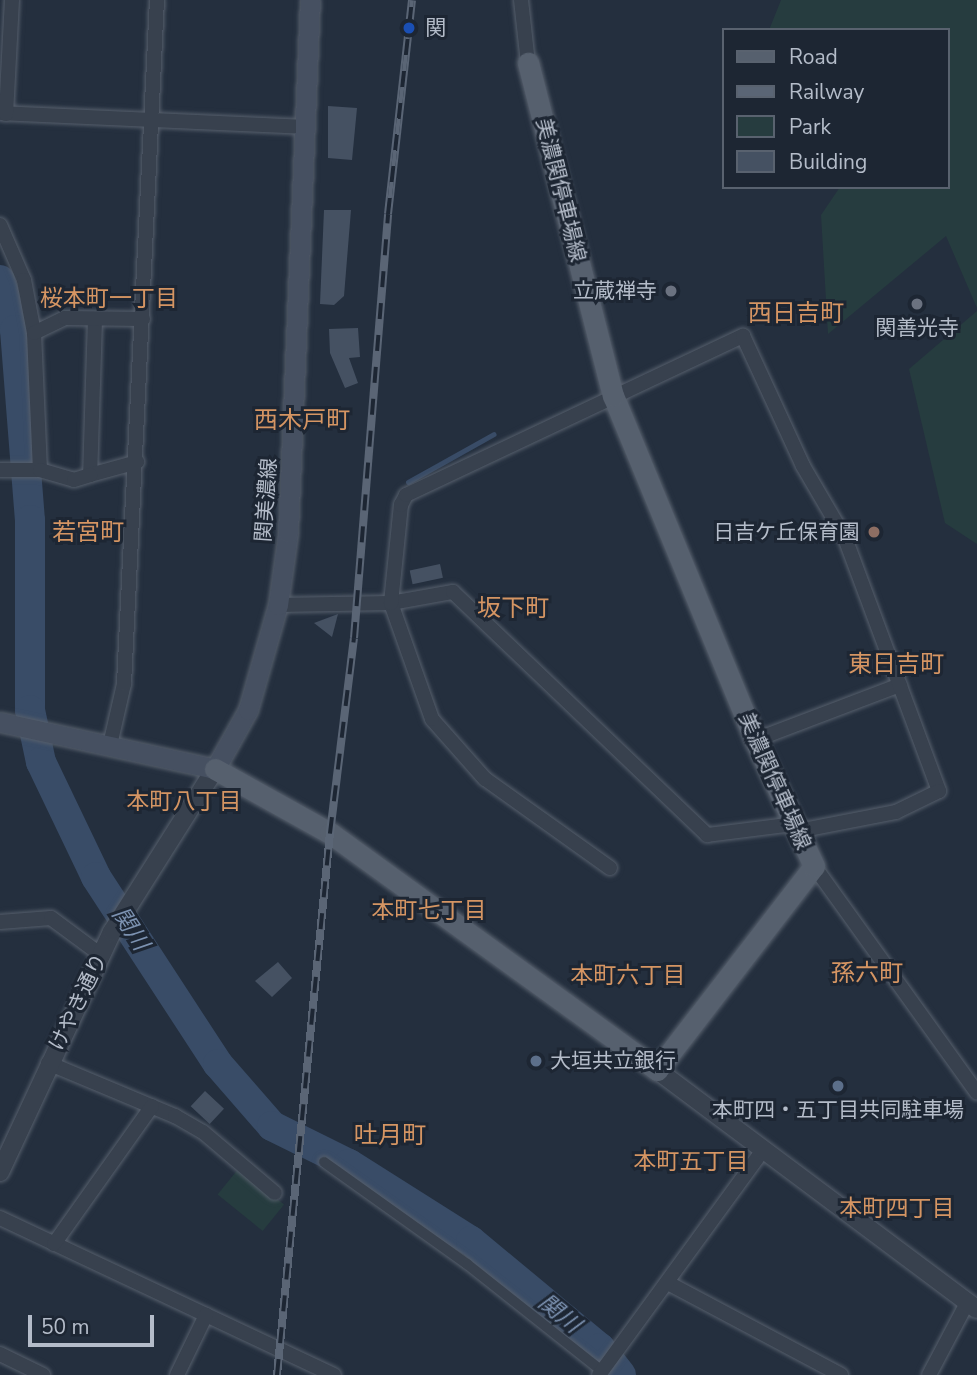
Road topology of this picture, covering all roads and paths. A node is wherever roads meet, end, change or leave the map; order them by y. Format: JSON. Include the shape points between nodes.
{"nodes":[{"id":1,"x":12,"y":0,"type":"edge"},
{"id":2,"x":157,"y":0,"type":"edge"},
{"id":3,"x":310,"y":0,"type":"edge"},
{"id":4,"x":521,"y":0,"type":"edge"},
{"id":5,"x":528,"y":63,"type":"joint"},
{"id":6,"x":3,"y":114,"type":"edge"},
{"id":7,"x":152,"y":121,"type":"junction"},
{"id":8,"x":306,"y":127,"type":"junction"},
{"id":9,"x":0,"y":225,"type":"edge"},
{"id":10,"x":95,"y":319,"type":"junction"},
{"id":11,"x":143,"y":319,"type":"junction"},
{"id":12,"x":34,"y":333,"type":"junction"},
{"id":13,"x":613,"y":396,"type":"junction"},
{"id":14,"x":137,"y":462,"type":"junction"},
{"id":15,"x":2,"y":470,"type":"edge"},
{"id":16,"x":40,"y":470,"type":"junction"},
{"id":17,"x":90,"y":475,"type":"junction"},
{"id":18,"x":391,"y":603,"type":"junction"},
{"id":19,"x":278,"y":605,"type":"junction"},
{"id":20,"x":900,"y":685,"type":"junction"},
{"id":21,"x":0,"y":722,"type":"edge"},
{"id":22,"x":755,"y":740,"type":"junction"},
{"id":23,"x":110,"y":746,"type":"junction"},
{"id":24,"x":215,"y":769,"type":"junction"},
{"id":25,"x":796,"y":827,"type":"junction"},
{"id":26,"x":814,"y":866,"type":"junction"},
{"id":27,"x":610,"y":868,"type":"dead end"},
{"id":28,"x":0,"y":922,"type":"edge"},
{"id":29,"x":101,"y":955,"type":"junction"},
{"id":30,"x":48,"y":1063,"type":"junction"},
{"id":31,"x":657,"y":1070,"type":"junction"},
{"id":32,"x":977,"y":1093,"type":"edge"},
{"id":33,"x":152,"y":1106,"type":"junction"},
{"id":34,"x":763,"y":1150,"type":"junction"},
{"id":35,"x":324,"y":1162,"type":"dead end"},
{"id":36,"x":0,"y":1172,"type":"edge"},
{"id":37,"x":275,"y":1193,"type":"dead end"},
{"id":38,"x":0,"y":1218,"type":"edge"},
{"id":39,"x":54,"y":1244,"type":"junction"},
{"id":40,"x":668,"y":1283,"type":"junction"},
{"id":41,"x":972,"y":1306,"type":"edge"},
{"id":42,"x":206,"y":1315,"type":"junction"},
{"id":43,"x":0,"y":1354,"type":"edge"},
{"id":44,"x":601,"y":1372,"type":"edge"},
{"id":45,"x":41,"y":1375,"type":"edge"},
{"id":46,"x":177,"y":1375,"type":"edge"},
{"id":47,"x":334,"y":1375,"type":"edge"},
{"id":48,"x":841,"y":1375,"type":"edge"},
{"id":49,"x":929,"y":1375,"type":"edge"}],
"edges":[{"from":1,"to":6,"type":"street"},
{"from":2,"to":7,"type":"street"},
{"from":3,"to":8,"type":"main road","name":"関美濃線"},
{"from":4,"to":5,"type":"street"},
{"from":5,"to":13,"type":"main road","name":"美濃関停車場線"},
{"from":6,"to":7,"type":"street"},
{"from":7,"to":8,"type":"street"},
{"from":7,"to":11,"type":"street"},
{"from":8,"to":19,"type":"main road","name":"関美濃線","via":[[288,533]]},
{"from":9,"to":12,"type":"street","via":[[24,280]]},
{"from":10,"to":11,"type":"street"},
{"from":10,"to":12,"type":"street","via":[[65,318]]},
{"from":10,"to":17,"type":"street"},
{"from":11,"to":14,"type":"street"},
{"from":12,"to":16,"type":"street"},
{"from":13,"to":18,"type":"street","via":[[406,495],[401,505]]},
{"from":13,"to":20,"type":"street","via":[[743,336],[803,466],[845,538]]},
{"from":13,"to":22,"type":"main road","name":"美濃関停車場線"},
{"from":14,"to":17,"type":"street"},
{"from":14,"to":23,"type":"street","via":[[124,684]]},
{"from":15,"to":16,"type":"street"},
{"from":16,"to":17,"type":"street","via":[[74,480]]},
{"from":18,"to":19,"type":"street"},
{"from":18,"to":25,"type":"street","via":[[453,592],[706,835]]},
{"from":18,"to":27,"type":"street","via":[[432,719],[485,779]]},
{"from":19,"to":24,"type":"main road","name":"関美濃線","via":[[248,710]]},
{"from":20,"to":22,"type":"street"},
{"from":20,"to":25,"type":"street","via":[[939,791],[896,812]]},
{"from":21,"to":23,"type":"main road"},
{"from":22,"to":25,"type":"main road","name":"美濃関停車場線"},
{"from":23,"to":24,"type":"main road"},
{"from":24,"to":29,"type":"street","name":"けやき通り","via":[[134,893]]},
{"from":24,"to":31,"type":"main road","via":[[330,833]]},
{"from":25,"to":26,"type":"main road","name":"美濃関停車場線"},
{"from":26,"to":31,"type":"main road","name":"美濃関停車場線"},
{"from":26,"to":32,"type":"street"},
{"from":28,"to":29,"type":"street","via":[[51,918]]},
{"from":29,"to":30,"type":"street","name":"けやき通り"},
{"from":30,"to":33,"type":"street"},
{"from":30,"to":36,"type":"street","name":"けやき通り"},
{"from":31,"to":34,"type":"street"},
{"from":33,"to":37,"type":"street","via":[[203,1132]]},
{"from":33,"to":39,"type":"street"},
{"from":34,"to":40,"type":"street"},
{"from":34,"to":41,"type":"street"},
{"from":35,"to":44,"type":"street","via":[[467,1264]]},
{"from":38,"to":39,"type":"street"},
{"from":39,"to":42,"type":"street"},
{"from":40,"to":44,"type":"street"},
{"from":40,"to":48,"type":"street"},
{"from":41,"to":49,"type":"street"},
{"from":42,"to":46,"type":"street"},
{"from":42,"to":47,"type":"street"},
{"from":43,"to":45,"type":"street"}]}
